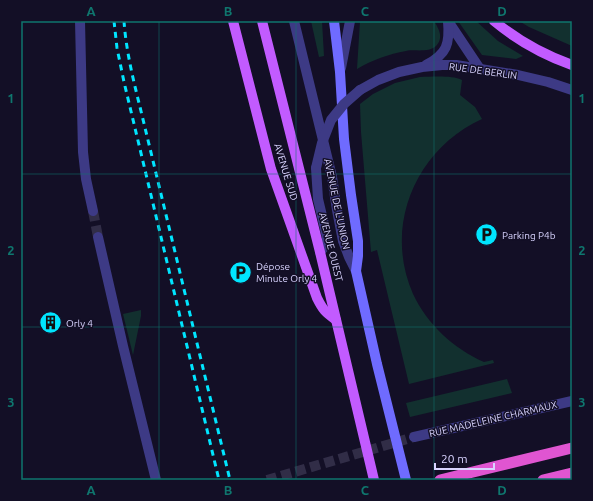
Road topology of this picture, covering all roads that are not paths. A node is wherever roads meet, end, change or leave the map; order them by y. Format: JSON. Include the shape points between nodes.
{"nodes":[{"id":1,"x":80,"y":21,"type":"edge"},
{"id":2,"x":233,"y":21,"type":"edge"},
{"id":3,"x":262,"y":21,"type":"edge"},
{"id":4,"x":294,"y":21,"type":"edge"},
{"id":5,"x":334,"y":21,"type":"edge"},
{"id":6,"x":350,"y":21,"type":"edge"},
{"id":7,"x":448,"y":21,"type":"edge"},
{"id":8,"x":494,"y":21,"type":"edge"},
{"id":9,"x":572,"y":65,"type":"edge"},
{"id":10,"x":422,"y":67,"type":"junction"},
{"id":11,"x":480,"y":69,"type":"junction"},
{"id":12,"x":340,"y":72,"type":"junction"},
{"id":13,"x":572,"y":90,"type":"edge"},
{"id":14,"x":93,"y":212,"type":"tunnel mouth"},
{"id":15,"x":98,"y":237,"type":"tunnel mouth"},
{"id":16,"x":320,"y":252,"type":"junction"},
{"id":17,"x":356,"y":272,"type":"junction"},
{"id":18,"x":336,"y":320,"type":"junction"},
{"id":19,"x":572,"y":401,"type":"edge"},
{"id":20,"x":414,"y":437,"type":"tunnel mouth"},
{"id":21,"x":572,"y":448,"type":"edge"},
{"id":22,"x":572,"y":473,"type":"edge"},
{"id":23,"x":156,"y":480,"type":"edge"},
{"id":24,"x":374,"y":480,"type":"edge"},
{"id":25,"x":406,"y":480,"type":"edge"},
{"id":26,"x":440,"y":480,"type":"edge"},
{"id":27,"x":543,"y":480,"type":"edge"}],
"edges":[{"from":1,"to":14,"type":"street","via":[[83,152]]},
{"from":2,"to":18,"type":"main road","name":"AVENUE SUD","via":[[271,169],[317,298],[322,308]]},
{"from":3,"to":16,"type":"main road","name":"AVENUE OUEST"},
{"from":4,"to":17,"type":"street","name":"AVENUE DE L'UNION","via":[[332,177],[343,241]]},
{"from":5,"to":12,"type":"main road"},
{"from":6,"to":12,"type":"street"},
{"from":7,"to":10,"type":"street","via":[[447,45],[438,57]]},
{"from":7,"to":11,"type":"street"},
{"from":8,"to":9,"type":"main road","via":[[528,46]]},
{"from":10,"to":11,"type":"street","name":"RUE DE BERLIN","via":[[456,65]]},
{"from":10,"to":16,"type":"street","name":"RUE DE BERLIN","bridge":true,"via":[[399,72],[360,90],[331,120],[316,168],[318,199],[327,237]]},
{"from":11,"to":13,"type":"street","name":"RUE DE BERLIN","via":[[548,82]]},
{"from":12,"to":17,"type":"main road","via":[[344,139],[358,241]]},
{"from":15,"to":23,"type":"street"},
{"from":16,"to":18,"type":"main road","name":"AVENUE OUEST"},
{"from":17,"to":25,"type":"main road","name":"AVENUE DE L'UNION"},
{"from":18,"to":24,"type":"main road","name":"AVENUE OUEST"},
{"from":19,"to":20,"type":"street","name":"RUE MADELEINE CHARMAUX"},
{"from":21,"to":26,"type":"highway"},
{"from":22,"to":27,"type":"highway"}]}
